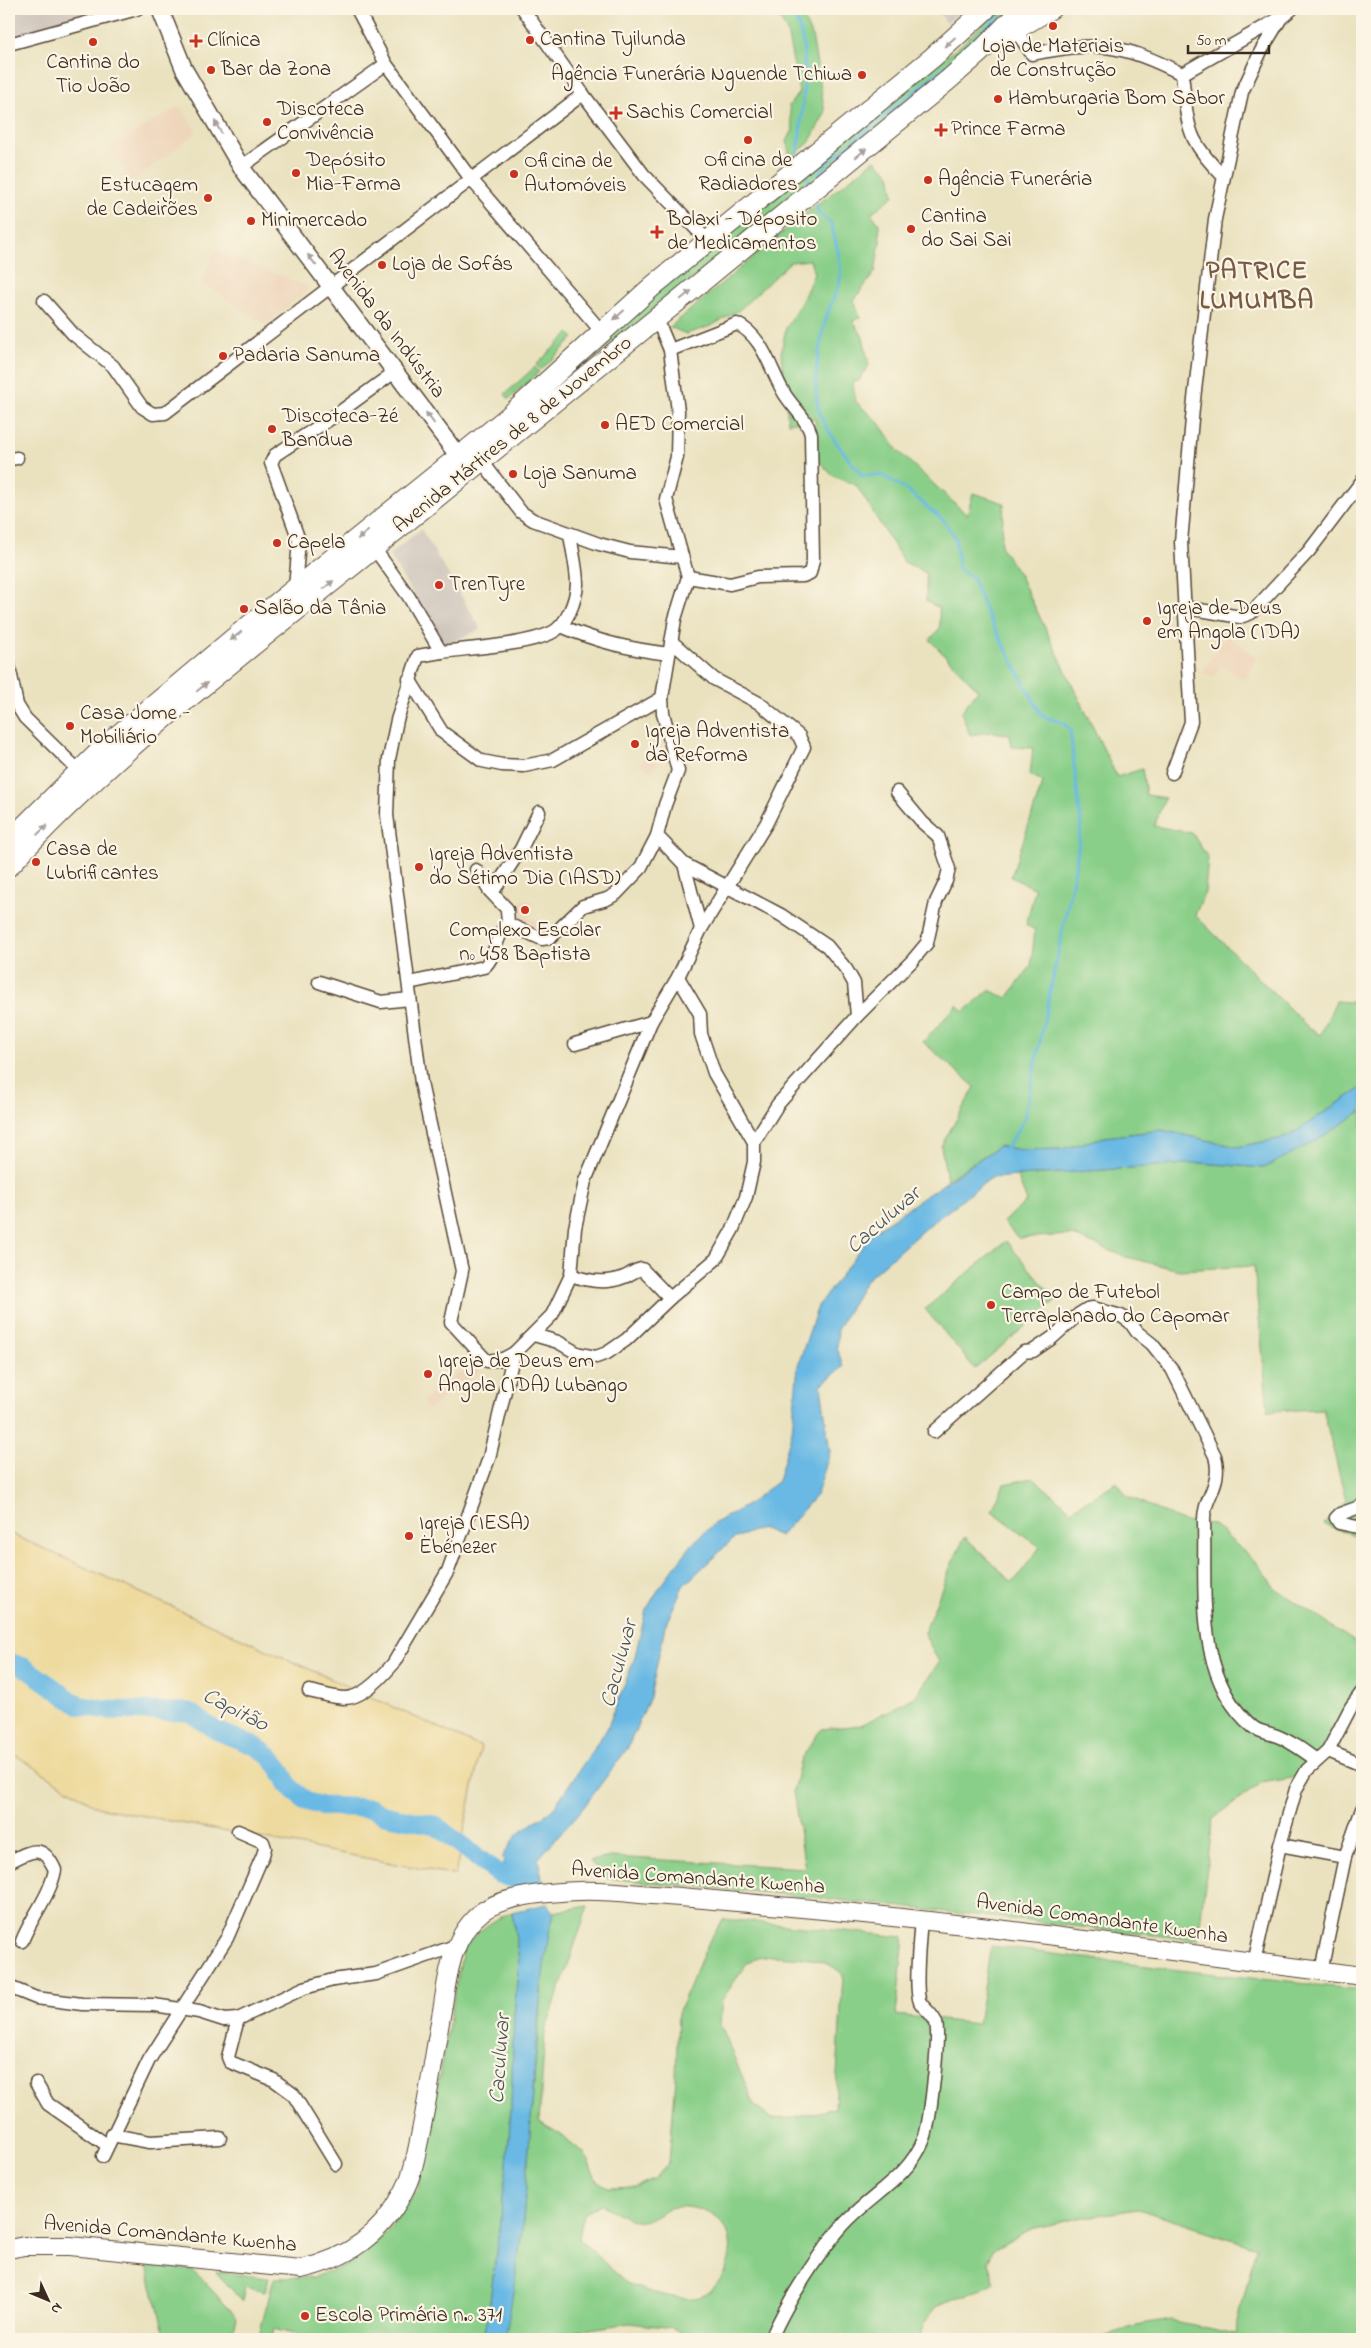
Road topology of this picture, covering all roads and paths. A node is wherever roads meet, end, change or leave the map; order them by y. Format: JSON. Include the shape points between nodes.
{"nodes":[{"id":1,"x":137,"y":9,"type":"edge"},
{"id":2,"x":160,"y":9,"type":"edge"},
{"id":3,"x":357,"y":9,"type":"edge"},
{"id":4,"x":523,"y":9,"type":"edge"},
{"id":5,"x":986,"y":9,"type":"edge"},
{"id":6,"x":1022,"y":9,"type":"edge"},
{"id":7,"x":1052,"y":9,"type":"edge"},
{"id":8,"x":1292,"y":9,"type":"edge"},
{"id":9,"x":1281,"y":18,"type":"junction"},
{"id":10,"x":1016,"y":31,"type":"junction"},
{"id":11,"x":9,"y":44,"type":"edge"},
{"id":12,"x":979,"y":53,"type":"junction"},
{"id":13,"x":386,"y":64,"type":"junction"},
{"id":14,"x":1182,"y":74,"type":"junction"},
{"id":15,"x":583,"y":94,"type":"junction"},
{"id":16,"x":240,"y":167,"type":"junction"},
{"id":17,"x":1222,"y":176,"type":"junction"},
{"id":18,"x":471,"y":180,"type":"junction"},
{"id":19,"x":707,"y":240,"type":"junction"},
{"id":20,"x":332,"y":286,"type":"junction"},
{"id":21,"x":44,"y":301,"type":"dead end"},
{"id":22,"x":657,"y":319,"type":"junction"},
{"id":23,"x":601,"y":331,"type":"junction"},
{"id":24,"x":670,"y":350,"type":"junction"},
{"id":25,"x":396,"y":371,"type":"junction"},
{"id":26,"x":460,"y":457,"type":"junction"},
{"id":27,"x":481,"y":460,"type":"junction"},
{"id":28,"x":1362,"y":481,"type":"edge"},
{"id":29,"x":570,"y":534,"type":"junction"},
{"id":30,"x":374,"y":548,"type":"junction"},
{"id":31,"x":682,"y":557,"type":"junction"},
{"id":32,"x":688,"y":577,"type":"junction"},
{"id":33,"x":295,"y":589,"type":"junction"},
{"id":34,"x":1183,"y":606,"type":"junction"},
{"id":35,"x":561,"y":626,"type":"junction"},
{"id":36,"x":670,"y":647,"type":"junction"},
{"id":37,"x":441,"y":652,"type":"junction"},
{"id":38,"x":9,"y":666,"type":"edge"},
{"id":39,"x":409,"y":679,"type":"junction"},
{"id":40,"x":662,"y":698,"type":"junction"},
{"id":41,"x":78,"y":770,"type":"junction"},
{"id":42,"x":1172,"y":773,"type":"dead end"},
{"id":43,"x":897,"y":792,"type":"dead end"},
{"id":44,"x":539,"y":812,"type":"dead end"},
{"id":45,"x":657,"y":836,"type":"junction"},
{"id":46,"x":9,"y":841,"type":"edge"},
{"id":47,"x":684,"y":864,"type":"junction"},
{"id":48,"x":9,"y":866,"type":"edge"},
{"id":49,"x":476,"y":870,"type":"dead end"},
{"id":50,"x":729,"y":886,"type":"junction"},
{"id":51,"x":492,"y":893,"type":"junction"},
{"id":52,"x":508,"y":924,"type":"junction"},
{"id":53,"x":701,"y":928,"type":"junction"},
{"id":54,"x":678,"y":977,"type":"junction"},
{"id":55,"x":319,"y":982,"type":"dead end"},
{"id":56,"x":408,"y":983,"type":"junction"},
{"id":57,"x":410,"y":999,"type":"junction"},
{"id":58,"x":857,"y":1016,"type":"junction"},
{"id":59,"x":651,"y":1022,"type":"junction"},
{"id":60,"x":575,"y":1044,"type":"dead end"},
{"id":61,"x":754,"y":1142,"type":"junction"},
{"id":62,"x":571,"y":1275,"type":"junction"},
{"id":63,"x":670,"y":1298,"type":"junction"},
{"id":64,"x":534,"y":1335,"type":"junction"},
{"id":65,"x":514,"y":1353,"type":"junction"},
{"id":66,"x":934,"y":1432,"type":"dead end"},
{"id":67,"x":1362,"y":1506,"type":"edge"},
{"id":68,"x":1362,"y":1528,"type":"edge"},
{"id":69,"x":309,"y":1691,"type":"dead end"},
{"id":70,"x":1362,"y":1692,"type":"edge"},
{"id":71,"x":1328,"y":1751,"type":"junction"},
{"id":72,"x":1316,"y":1760,"type":"junction"},
{"id":73,"x":1362,"y":1765,"type":"edge"},
{"id":74,"x":1362,"y":1809,"type":"edge"},
{"id":75,"x":238,"y":1831,"type":"dead end"},
{"id":76,"x":1280,"y":1845,"type":"junction"},
{"id":77,"x":1345,"y":1857,"type":"junction"},
{"id":78,"x":9,"y":1862,"type":"edge"},
{"id":79,"x":921,"y":1918,"type":"junction"},
{"id":80,"x":22,"y":1941,"type":"dead end"},
{"id":81,"x":455,"y":1946,"type":"junction"},
{"id":82,"x":1254,"y":1963,"type":"junction"},
{"id":83,"x":1322,"y":1971,"type":"junction"},
{"id":84,"x":1362,"y":1976,"type":"edge"},
{"id":85,"x":9,"y":1988,"type":"edge"},
{"id":86,"x":181,"y":2010,"type":"junction"},
{"id":87,"x":238,"y":2019,"type":"junction"},
{"id":88,"x":36,"y":2083,"type":"dead end"},
{"id":89,"x":220,"y":2138,"type":"dead end"},
{"id":90,"x":107,"y":2145,"type":"junction"},
{"id":91,"x":336,"y":2164,"type":"dead end"},
{"id":92,"x":9,"y":2249,"type":"edge"},
{"id":93,"x":771,"y":2339,"type":"edge"}],
"edges":[{"from":1,"to":11,"type":"street"},
{"from":16,"to":2,"type":"street","name":"Avenida da Indústria","one_way":true,"via":[[184,69]]},
{"from":3,"to":13,"type":"street"},
{"from":4,"to":15,"type":"street"},
{"from":5,"to":19,"type":"main road","name":"Avenida Mártires de 8 de Novembro","one_way":true,"via":[[932,58]]},
{"from":6,"to":12,"type":"main road","name":"Avenida Mártires de 8 de Novembro"},
{"from":7,"to":10,"type":"main road"},
{"from":8,"to":9,"type":"street"},
{"from":9,"to":14,"type":"street"},
{"from":9,"to":17,"type":"street","via":[[1242,92]]},
{"from":10,"to":12,"type":"main road"},
{"from":10,"to":14,"type":"street","via":[[1032,54],[1100,45],[1140,54]]},
{"from":22,"to":12,"type":"main road","name":"Avenida Mártires de 8 de Novembro","one_way":true},
{"from":13,"to":16,"type":"street"},
{"from":13,"to":18,"type":"street"},
{"from":14,"to":17,"type":"street","via":[[1194,140]]},
{"from":15,"to":18,"type":"street"},
{"from":15,"to":19,"type":"street","via":[[644,175]]},
{"from":20,"to":16,"type":"street","name":"Avenida da Indústria","one_way":true},
{"from":17,"to":34,"type":"street","via":[[1193,408],[1182,542]]},
{"from":18,"to":20,"type":"street"},
{"from":18,"to":23,"type":"street"},
{"from":19,"to":23,"type":"main road","name":"Avenida Mártires de 8 de Novembro","one_way":true},
{"from":20,"to":21,"type":"street","via":[[165,413],[153,414],[142,407],[112,366],[73,334]]},
{"from":20,"to":25,"type":"street","name":"Avenida da Indústria"},
{"from":22,"to":24,"type":"street"},
{"from":22,"to":27,"type":"main road","name":"Avenida Mártires de 8 de Novembro"},
{"from":23,"to":26,"type":"main road","name":"Avenida Mártires de 8 de Novembro"},
{"from":24,"to":31,"type":"street","via":[[678,411],[677,457],[666,499]]},
{"from":24,"to":32,"type":"street","via":[[737,324],[747,329],[758,342],[784,393],[808,424],[810,434],[813,560],[810,574],[758,577],[730,584]]},
{"from":26,"to":25,"type":"street","name":"Avenida da Indústria","one_way":true},
{"from":25,"to":33,"type":"street","via":[[275,455],[271,463],[299,540]]},
{"from":26,"to":33,"type":"main road","name":"Avenida Mártires de 8 de Novembro","one_way":true},
{"from":27,"to":29,"type":"street","via":[[521,512]]},
{"from":27,"to":30,"type":"main road","name":"Avenida Mártires de 8 de Novembro"},
{"from":28,"to":34,"type":"street","via":[[1309,551],[1251,613],[1240,617]]},
{"from":29,"to":31,"type":"street","via":[[630,552]]},
{"from":29,"to":35,"type":"street","via":[[577,584],[570,611]]},
{"from":30,"to":37,"type":"street","via":[[409,597]]},
{"from":48,"to":30,"type":"main road","name":"Avenida Mártires de 8 de Novembro","one_way":true,"via":[[74,799],[139,740]]},
{"from":31,"to":32,"type":"street"},
{"from":32,"to":36,"type":"street"},
{"from":33,"to":41,"type":"main road","name":"Avenida Mártires de 8 de Novembro","one_way":true},
{"from":34,"to":42,"type":"street","via":[[1191,722]]},
{"from":35,"to":36,"type":"street","via":[[624,648]]},
{"from":35,"to":37,"type":"street","via":[[551,633],[525,640]]},
{"from":36,"to":40,"type":"street"},
{"from":36,"to":50,"type":"street","via":[[714,679],[759,703],[803,741],[804,747],[792,774]]},
{"from":37,"to":39,"type":"street","via":[[418,656]]},
{"from":38,"to":41,"type":"street","via":[[17,705],[25,718]]},
{"from":39,"to":40,"type":"street","via":[[442,732],[482,761],[502,765],[524,766],[553,760]]},
{"from":39,"to":56,"type":"street","via":[[389,759],[387,814]]},
{"from":40,"to":45,"type":"street","via":[[678,771]]},
{"from":41,"to":46,"type":"main road","name":"Avenida Mártires de 8 de Novembro"},
{"from":43,"to":58,"type":"street","via":[[938,836],[949,869],[936,902],[927,943]]},
{"from":44,"to":51,"type":"street","via":[[521,849]]},
{"from":45,"to":47,"type":"street"},
{"from":45,"to":52,"type":"street","via":[[640,869],[616,894],[607,900],[583,906],[550,938],[542,939]]},
{"from":47,"to":50,"type":"street"},
{"from":47,"to":53,"type":"street"},
{"from":49,"to":51,"type":"street"},
{"from":50,"to":53,"type":"street"},
{"from":50,"to":58,"type":"street","via":[[827,946],[854,983]]},
{"from":51,"to":52,"type":"street","via":[[506,909]]},
{"from":52,"to":56,"type":"street","via":[[502,931],[491,961],[484,968]]},
{"from":53,"to":54,"type":"street"},
{"from":54,"to":59,"type":"street"},
{"from":54,"to":61,"type":"street","via":[[700,1014],[701,1034],[714,1074]]},
{"from":55,"to":57,"type":"street","via":[[381,1002]]},
{"from":56,"to":57,"type":"street"},
{"from":57,"to":65,"type":"street","via":[[421,1083],[462,1271],[451,1322],[487,1360],[503,1360]]},
{"from":58,"to":61,"type":"street","via":[[778,1104]]},
{"from":59,"to":60,"type":"street"},
{"from":59,"to":62,"type":"street","via":[[585,1181],[575,1228]]},
{"from":61,"to":63,"type":"street","via":[[754,1162],[746,1197],[733,1229],[716,1259]]},
{"from":62,"to":63,"type":"street","via":[[586,1281],[598,1281],[625,1277],[631,1271],[642,1269]]},
{"from":62,"to":64,"type":"street","via":[[552,1315]]},
{"from":63,"to":64,"type":"street","via":[[626,1340],[596,1357],[577,1353],[558,1342]]},
{"from":64,"to":65,"type":"street"},
{"from":65,"to":69,"type":"street","via":[[489,1458],[448,1571],[393,1664],[353,1697],[341,1698]]},
{"from":66,"to":72,"type":"street","via":[[1024,1352],[1033,1351],[1087,1309],[1118,1314],[1130,1322],[1172,1369],[1218,1466],[1217,1478],[1205,1509],[1204,1585],[1208,1632],[1222,1687],[1253,1727],[1292,1743]]},
{"from":67,"to":68,"type":"street","via":[[1336,1518],[1339,1523]]},
{"from":70,"to":71,"type":"street"},
{"from":71,"to":72,"type":"street"},
{"from":71,"to":73,"type":"street"},
{"from":72,"to":76,"type":"street","via":[[1296,1789]]},
{"from":74,"to":77,"type":"street"},
{"from":75,"to":86,"type":"street","via":[[263,1842],[263,1855],[227,1938]]},
{"from":76,"to":77,"type":"street"},
{"from":76,"to":82,"type":"street"},
{"from":77,"to":83,"type":"street"},
{"from":78,"to":80,"type":"street","via":[[38,1851],[45,1855],[55,1870],[52,1883]]},
{"from":79,"to":81,"type":"main road","name":"Avenida Comandante Kwenha","via":[[634,1894],[547,1893],[506,1901],[485,1910],[468,1926]]},
{"from":79,"to":82,"type":"main road","name":"Avenida Comandante Kwenha"},
{"from":79,"to":93,"type":"street","via":[[920,2002],[936,2024],[937,2039],[930,2116],[924,2139],[914,2159],[899,2176],[849,2219],[825,2247]]},
{"from":81,"to":87,"type":"street","via":[[376,1974],[304,1988]]},
{"from":81,"to":92,"type":"main road","name":"Avenida Comandante Kwenha","via":[[413,2170],[403,2194],[381,2224],[352,2250],[325,2264],[301,2269],[70,2246]]},
{"from":82,"to":83,"type":"main road","name":"Avenida Comandante Kwenha"},
{"from":83,"to":84,"type":"main road","name":"Avenida Comandante Kwenha"},
{"from":85,"to":86,"type":"street","via":[[36,1998],[82,2004],[154,2005]]},
{"from":86,"to":87,"type":"street","via":[[224,2020]]},
{"from":86,"to":90,"type":"street","via":[[149,2060]]},
{"from":87,"to":91,"type":"street","via":[[228,2057],[230,2062],[274,2080],[294,2094]]},
{"from":88,"to":90,"type":"street","via":[[48,2104]]},
{"from":89,"to":90,"type":"street"}]}
